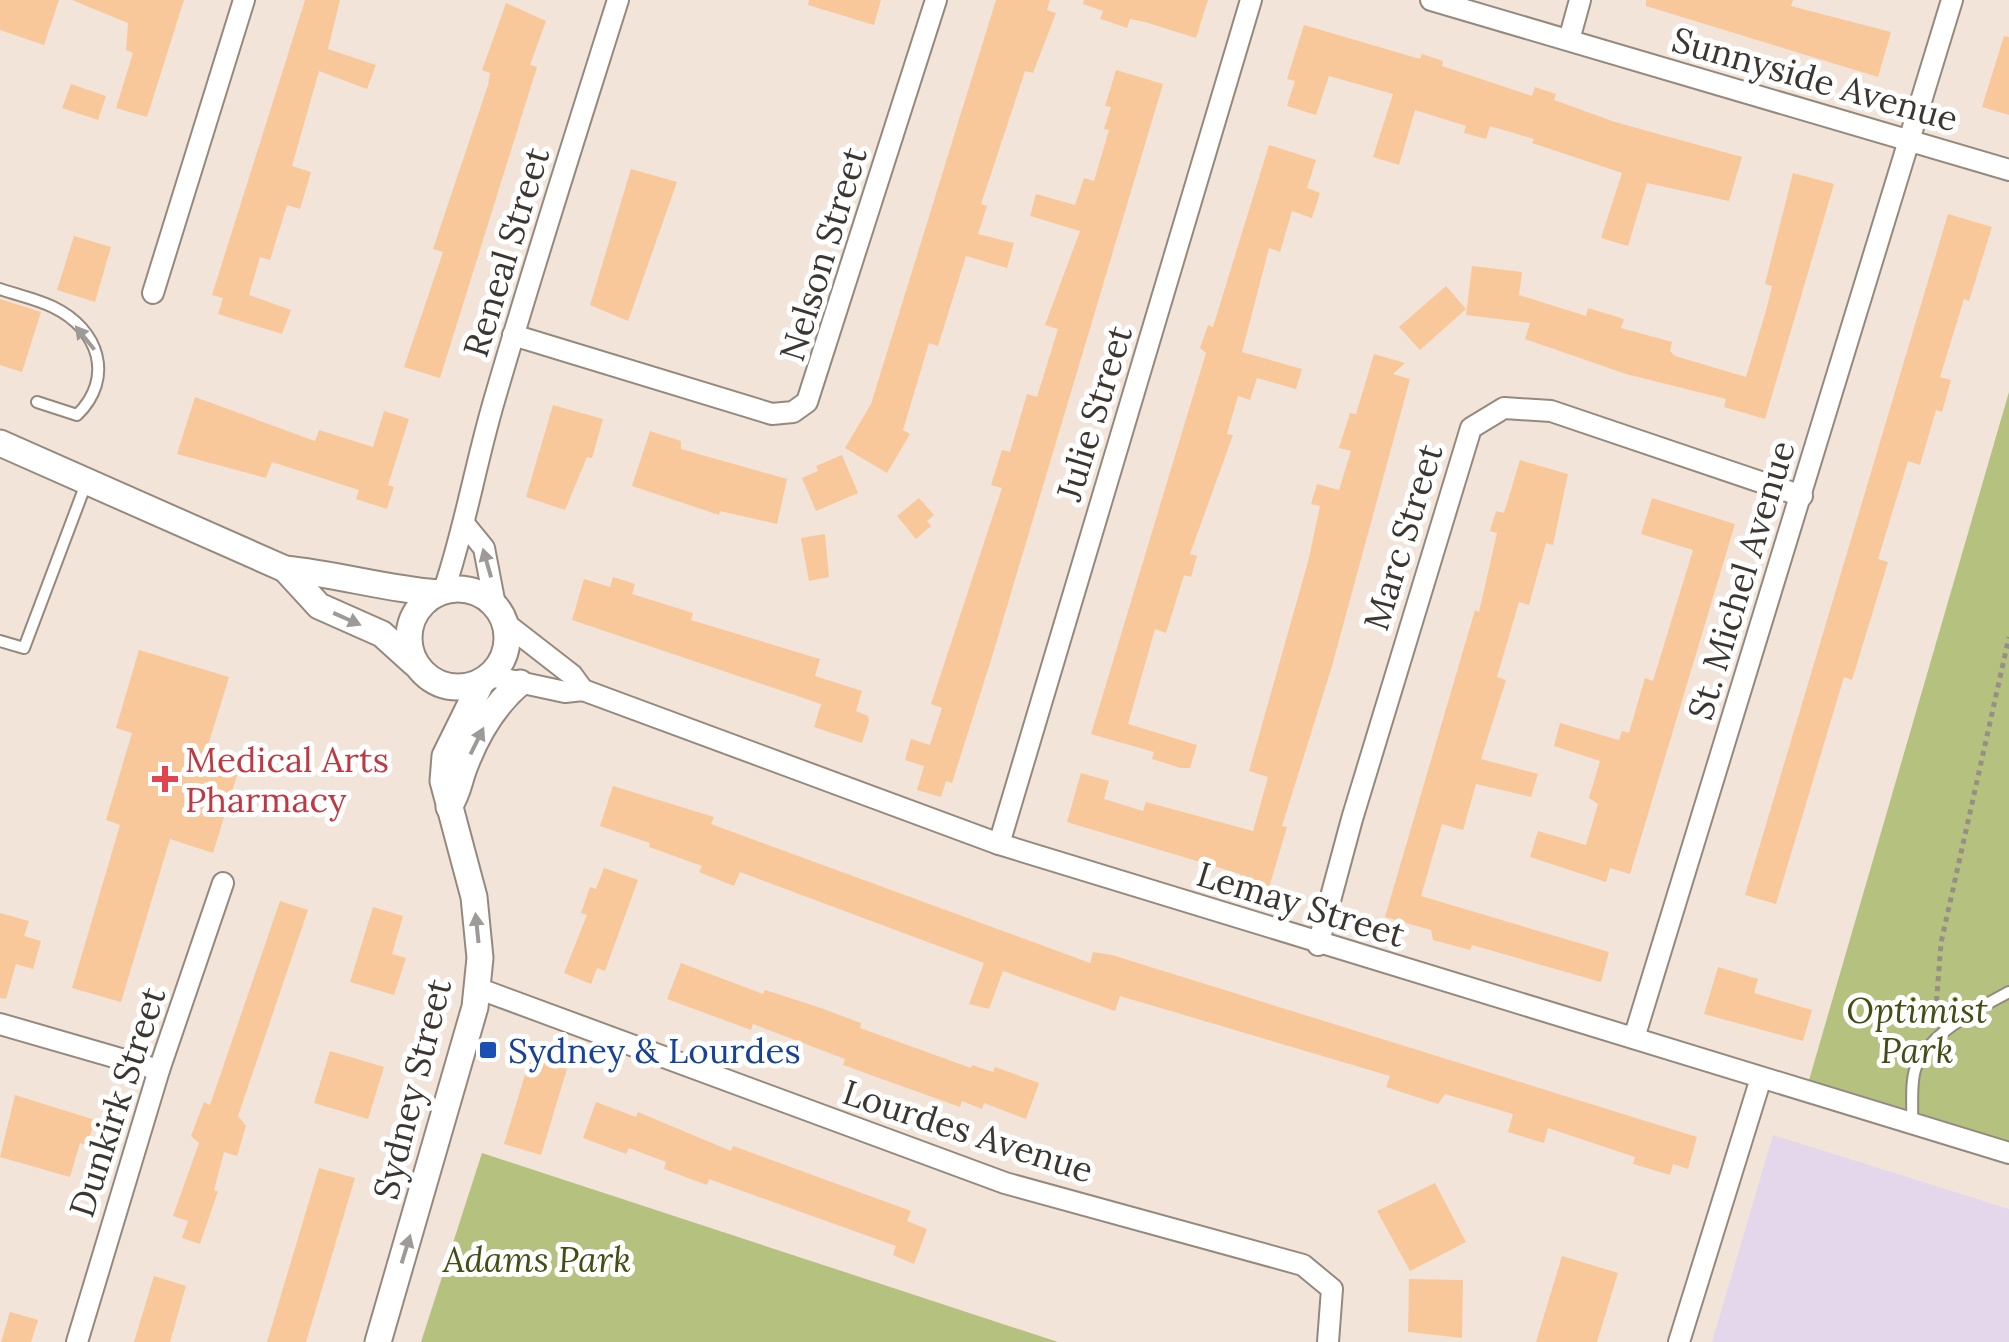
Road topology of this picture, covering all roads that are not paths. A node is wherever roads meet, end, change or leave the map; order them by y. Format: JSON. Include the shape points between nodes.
{"nodes":[{"id":1,"x":244,"y":0,"type":"edge"},
{"id":2,"x":618,"y":0,"type":"edge"},
{"id":3,"x":936,"y":0,"type":"edge"},
{"id":4,"x":1251,"y":0,"type":"edge"},
{"id":5,"x":1431,"y":0,"type":"edge"},
{"id":6,"x":1580,"y":0,"type":"edge"},
{"id":7,"x":1952,"y":0,"type":"edge"},
{"id":8,"x":1569,"y":40,"type":"junction"},
{"id":9,"x":1908,"y":141,"type":"junction"},
{"id":10,"x":2009,"y":170,"type":"edge"},
{"id":11,"x":0,"y":290,"type":"edge"},
{"id":12,"x":154,"y":293,"type":"dead end"},
{"id":13,"x":513,"y":334,"type":"junction"},
{"id":14,"x":37,"y":402,"type":"dead end"},
{"id":15,"x":0,"y":443,"type":"edge"},
{"id":16,"x":87,"y":481,"type":"junction"},
{"id":17,"x":1802,"y":496,"type":"junction"},
{"id":18,"x":466,"y":526,"type":"junction"},
{"id":19,"x":285,"y":569,"type":"junction"},
{"id":20,"x":441,"y":592,"type":"junction"},
{"id":21,"x":500,"y":614,"type":"junction"},
{"id":22,"x":0,"y":640,"type":"edge"},
{"id":23,"x":414,"y":663,"type":"junction"},
{"id":24,"x":486,"y":679,"type":"junction"},
{"id":25,"x":520,"y":682,"type":"junction"},
{"id":26,"x":583,"y":690,"type":"junction"},
{"id":27,"x":448,"y":808,"type":"junction"},
{"id":28,"x":999,"y":844,"type":"junction"},
{"id":29,"x":223,"y":883,"type":"dead end"},
{"id":30,"x":1318,"y":944,"type":"junction"},
{"id":31,"x":476,"y":988,"type":"junction"},
{"id":32,"x":2009,"y":992,"type":"edge"},
{"id":33,"x":0,"y":1024,"type":"edge"},
{"id":34,"x":1634,"y":1038,"type":"junction"},
{"id":35,"x":159,"y":1070,"type":"junction"},
{"id":36,"x":1761,"y":1078,"type":"junction"},
{"id":37,"x":1912,"y":1124,"type":"junction"},
{"id":38,"x":2009,"y":1153,"type":"edge"},
{"id":39,"x":77,"y":1342,"type":"edge"},
{"id":40,"x":378,"y":1342,"type":"edge"},
{"id":41,"x":1328,"y":1342,"type":"edge"},
{"id":42,"x":1679,"y":1342,"type":"edge"}],
"edges":[{"from":1,"to":12,"type":"street"},
{"from":2,"to":13,"type":"street","name":"Reneal Street"},
{"from":3,"to":13,"type":"street","name":"Nelson Street","via":[[807,402],[772,414]]},
{"from":4,"to":28,"type":"street","name":"Julie Street"},
{"from":5,"to":8,"type":"street","name":"Sunnyside Avenue"},
{"from":6,"to":8,"type":"street"},
{"from":7,"to":9,"type":"street","name":"St. Michel Avenue"},
{"from":8,"to":9,"type":"street","name":"Sunnyside Avenue"},
{"from":9,"to":10,"type":"street","name":"Sunnyside Avenue"},
{"from":9,"to":17,"type":"street","name":"St. Michel Avenue"},
{"from":14,"to":11,"type":"lane","one_way":true,"via":[[77,415],[95,398],[100,362],[90,340],[56,308]]},
{"from":13,"to":18,"type":"street","name":"Reneal Street","via":[[466,496]]},
{"from":15,"to":16,"type":"street"},
{"from":16,"to":19,"type":"street"},
{"from":16,"to":22,"type":"lane","via":[[24,648]]},
{"from":17,"to":30,"type":"street","name":"Marc Street","via":[[1551,411],[1504,408],[1471,428]]},
{"from":17,"to":34,"type":"street","name":"St. Michel Avenue"},
{"from":18,"to":20,"type":"street","name":"Reneal Street"},
{"from":21,"to":18,"type":"street","one_way":true,"via":[[484,548]]},
{"from":19,"to":20,"type":"street","via":[[334,574],[384,590]]},
{"from":19,"to":23,"type":"street","one_way":true,"via":[[319,606],[382,634]]},
{"from":20,"to":21,"type":"street","via":[[468,590]]},
{"from":20,"to":23,"type":"street","via":[[421,604],[410,622]]},
{"from":21,"to":24,"type":"street","via":[[504,654]]},
{"from":21,"to":26,"type":"street","name":"Lemay Street"},
{"from":23,"to":24,"type":"street","via":[[447,686]]},
{"from":24,"to":25,"type":"street","name":"Lemay Street"},
{"from":24,"to":27,"type":"street","name":"Sydney Street","via":[[445,756]]},
{"from":25,"to":26,"type":"street","name":"Lemay Street"},
{"from":27,"to":25,"type":"street","one_way":true,"via":[[483,727]]},
{"from":26,"to":28,"type":"street","name":"Lemay Street"},
{"from":31,"to":27,"type":"street","name":"Sydney Street","one_way":true,"via":[[474,897]]},
{"from":28,"to":30,"type":"street","name":"Lemay Street"},
{"from":29,"to":35,"type":"street","name":"Dunkirk Street"},
{"from":30,"to":34,"type":"street","name":"Lemay Street"},
{"from":40,"to":31,"type":"street","name":"Sydney Street","one_way":true,"via":[[462,1058]]},
{"from":31,"to":41,"type":"street","name":"Lourdes Avenue","via":[[1005,1183],[1303,1265],[1332,1289]]},
{"from":32,"to":37,"type":"lane","via":[[1966,1015],[1916,1067]]},
{"from":33,"to":35,"type":"street"},
{"from":34,"to":36,"type":"street","name":"Lemay Street"},
{"from":35,"to":39,"type":"street","name":"Dunkirk Street"},
{"from":36,"to":37,"type":"street","name":"Lemay Street"},
{"from":36,"to":42,"type":"street"},
{"from":37,"to":38,"type":"street","name":"Lemay Street"}]}
